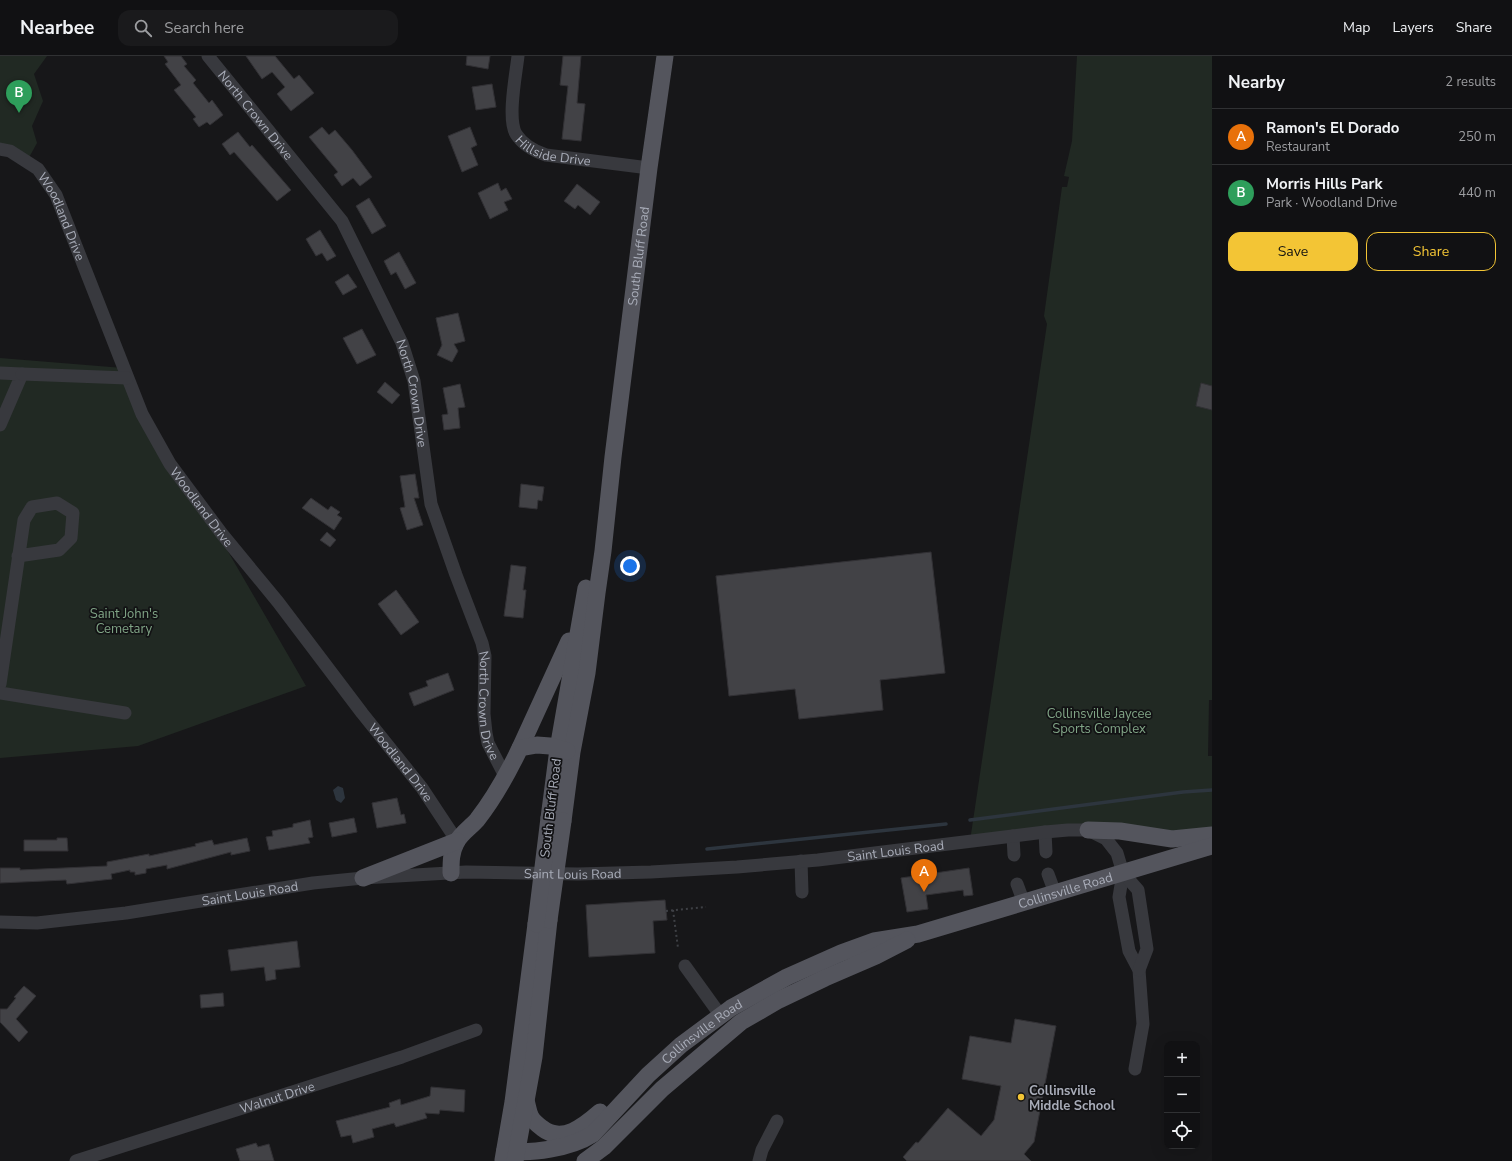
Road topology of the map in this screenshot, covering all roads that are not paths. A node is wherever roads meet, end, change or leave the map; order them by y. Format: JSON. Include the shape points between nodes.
{"nodes":[{"id":1,"x":208,"y":56,"type":"edge"},
{"id":2,"x":518,"y":56,"type":"edge"},
{"id":3,"x":665,"y":56,"type":"edge"},
{"id":4,"x":0,"y":149,"type":"edge"},
{"id":5,"x":649,"y":168,"type":"junction"},
{"id":6,"x":0,"y":373,"type":"edge"},
{"id":7,"x":22,"y":374,"type":"junction"},
{"id":8,"x":127,"y":378,"type":"junction"},
{"id":9,"x":0,"y":425,"type":"edge"},
{"id":10,"x":613,"y":457,"type":"junction"},
{"id":11,"x":18,"y":556,"type":"junction"},
{"id":12,"x":584,"y":604,"type":"junction"},
{"id":13,"x":4,"y":619,"type":"edge"},
{"id":14,"x":0,"y":684,"type":"edge"},
{"id":15,"x":0,"y":693,"type":"edge"},
{"id":16,"x":125,"y":713,"type":"dead end"},
{"id":17,"x":520,"y":748,"type":"junction"},
{"id":18,"x":565,"y":750,"type":"junction"},
{"id":19,"x":506,"y":778,"type":"junction"},
{"id":20,"x":1088,"y":830,"type":"junction"},
{"id":21,"x":1045,"y":832,"type":"junction"},
{"id":22,"x":1212,"y":835,"type":"edge"},
{"id":23,"x":1013,"y":836,"type":"junction"},
{"id":24,"x":457,"y":841,"type":"junction"},
{"id":25,"x":1212,"y":846,"type":"edge"},
{"id":26,"x":1046,"y":852,"type":"dead end"},
{"id":27,"x":1014,"y":855,"type":"dead end"},
{"id":28,"x":801,"y":861,"type":"junction"},
{"id":29,"x":451,"y":873,"type":"junction"},
{"id":30,"x":1123,"y":873,"type":"junction"},
{"id":31,"x":1048,"y":874,"type":"dead end"},
{"id":32,"x":362,"y":878,"type":"junction"},
{"id":33,"x":1017,"y":884,"type":"dead end"},
{"id":34,"x":802,"y":892,"type":"dead end"},
{"id":35,"x":1055,"y":893,"type":"junction"},
{"id":36,"x":1024,"y":903,"type":"junction"},
{"id":37,"x":0,"y":922,"type":"edge"},
{"id":38,"x":543,"y":922,"type":"junction"},
{"id":39,"x":918,"y":934,"type":"junction"},
{"id":40,"x":686,"y":966,"type":"dead end"},
{"id":41,"x":1139,"y":970,"type":"junction"},
{"id":42,"x":721,"y":1016,"type":"junction"},
{"id":43,"x":476,"y":1030,"type":"dead end"},
{"id":44,"x":731,"y":1030,"type":"junction"},
{"id":45,"x":1135,"y":1069,"type":"dead end"},
{"id":46,"x":648,"y":1075,"type":"junction"},
{"id":47,"x":526,"y":1101,"type":"junction"},
{"id":48,"x":778,"y":1122,"type":"dead end"},
{"id":49,"x":607,"y":1144,"type":"junction"},
{"id":50,"x":510,"y":1156,"type":"edge"},
{"id":51,"x":76,"y":1161,"type":"edge"},
{"id":52,"x":585,"y":1161,"type":"edge"},
{"id":53,"x":597,"y":1161,"type":"edge"},
{"id":54,"x":759,"y":1161,"type":"edge"}],
"edges":[{"from":1,"to":19,"type":"street","name":"North Crown Drive","via":[[342,222],[402,343],[414,381],[431,504],[482,643],[485,664],[484,714],[488,743]]},
{"from":2,"to":5,"type":"street","name":"Hillside Drive","via":[[512,110],[515,133],[532,150],[546,155]]},
{"from":3,"to":5,"type":"main road","name":"South Bluff Road"},
{"from":4,"to":8,"type":"street","name":"Woodland Drive","via":[[10,151],[38,168],[56,195]]},
{"from":5,"to":10,"type":"main road","name":"South Bluff Road"},
{"from":6,"to":7,"type":"street"},
{"from":7,"to":8,"type":"street"},
{"from":7,"to":9,"type":"street"},
{"from":8,"to":24,"type":"street","name":"Woodland Drive","via":[[142,414],[170,464],[422,788]]},
{"from":10,"to":12,"type":"main road","name":"South Bluff Road","via":[[600,504]]},
{"from":10,"to":18,"type":"main road","name":"South Bluff Road","via":[[587,673]]},
{"from":11,"to":11,"type":"street","via":[[59,550],[71,538],[73,513],[57,503],[32,507],[24,520]]},
{"from":11,"to":13,"type":"street"},
{"from":12,"to":17,"type":"main road","via":[[561,662]]},
{"from":12,"to":18,"type":"main road","name":"South Bluff Road"},
{"from":13,"to":14,"type":"street"},
{"from":15,"to":16,"type":"street"},
{"from":17,"to":18,"type":"main road","via":[[537,744]]},
{"from":17,"to":19,"type":"main road"},
{"from":18,"to":38,"type":"main road","name":"South Bluff Road","bridge":true},
{"from":19,"to":24,"type":"main road","via":[[476,820]]},
{"from":20,"to":21,"type":"street","name":"Saint Louis Road"},
{"from":20,"to":22,"type":"main road","via":[[1120,831],[1172,839]]},
{"from":20,"to":30,"type":"street","name":"Saint Louis Road","via":[[1106,839],[1117,853]]},
{"from":21,"to":23,"type":"street","name":"Saint Louis Road"},
{"from":21,"to":26,"type":"street"},
{"from":23,"to":27,"type":"street"},
{"from":23,"to":28,"type":"street","name":"Saint Louis Road"},
{"from":24,"to":29,"type":"main road","via":[[452,852]]},
{"from":24,"to":32,"type":"main road"},
{"from":25,"to":30,"type":"main road","name":"Collinsville Road"},
{"from":28,"to":29,"type":"street","name":"Saint Louis Road","via":[[651,872]]},
{"from":28,"to":34,"type":"street"},
{"from":29,"to":32,"type":"street","name":"Saint Louis Road"},
{"from":30,"to":35,"type":"main road","name":"Collinsville Road"},
{"from":30,"to":41,"type":"street","via":[[1119,897],[1129,951]]},
{"from":30,"to":41,"type":"street","via":[[1138,890],[1147,949]]},
{"from":31,"to":35,"type":"street"},
{"from":32,"to":37,"type":"street","name":"Saint Louis Road","via":[[313,883],[126,913],[37,923]]},
{"from":33,"to":36,"type":"street"},
{"from":35,"to":36,"type":"main road","name":"Collinsville Road"},
{"from":36,"to":39,"type":"main road","name":"Collinsville Road"},
{"from":38,"to":47,"type":"main road","name":"South Bluff Road","via":[[534,1057]]},
{"from":38,"to":50,"type":"main road","name":"South Bluff Road"},
{"from":39,"to":42,"type":"main road","name":"Collinsville Road","via":[[874,941],[841,953],[787,977]]},
{"from":39,"to":44,"type":"main road","name":"Collinsville Road","via":[[779,1000]]},
{"from":40,"to":42,"type":"street"},
{"from":41,"to":45,"type":"street","via":[[1143,1024]]},
{"from":42,"to":44,"type":"main road"},
{"from":42,"to":46,"type":"main road","name":"Collinsville Road","via":[[681,1045]]},
{"from":43,"to":51,"type":"street","name":"Walnut Drive","via":[[402,1057]]},
{"from":44,"to":49,"type":"main road","name":"Collinsville Road","via":[[662,1089]]},
{"from":46,"to":47,"type":"main road","via":[[627,1084],[587,1124],[570,1133],[555,1135],[546,1131],[530,1116]]},
{"from":46,"to":50,"type":"main road","name":"Collinsville Road","via":[[593,1134],[583,1140],[561,1147]]},
{"from":47,"to":50,"type":"main road","name":"South Bluff Road"},
{"from":48,"to":54,"type":"street","via":[[762,1150]]},
{"from":49,"to":52,"type":"main road","name":"Collinsville Road"},
{"from":49,"to":53,"type":"main road"}]}
